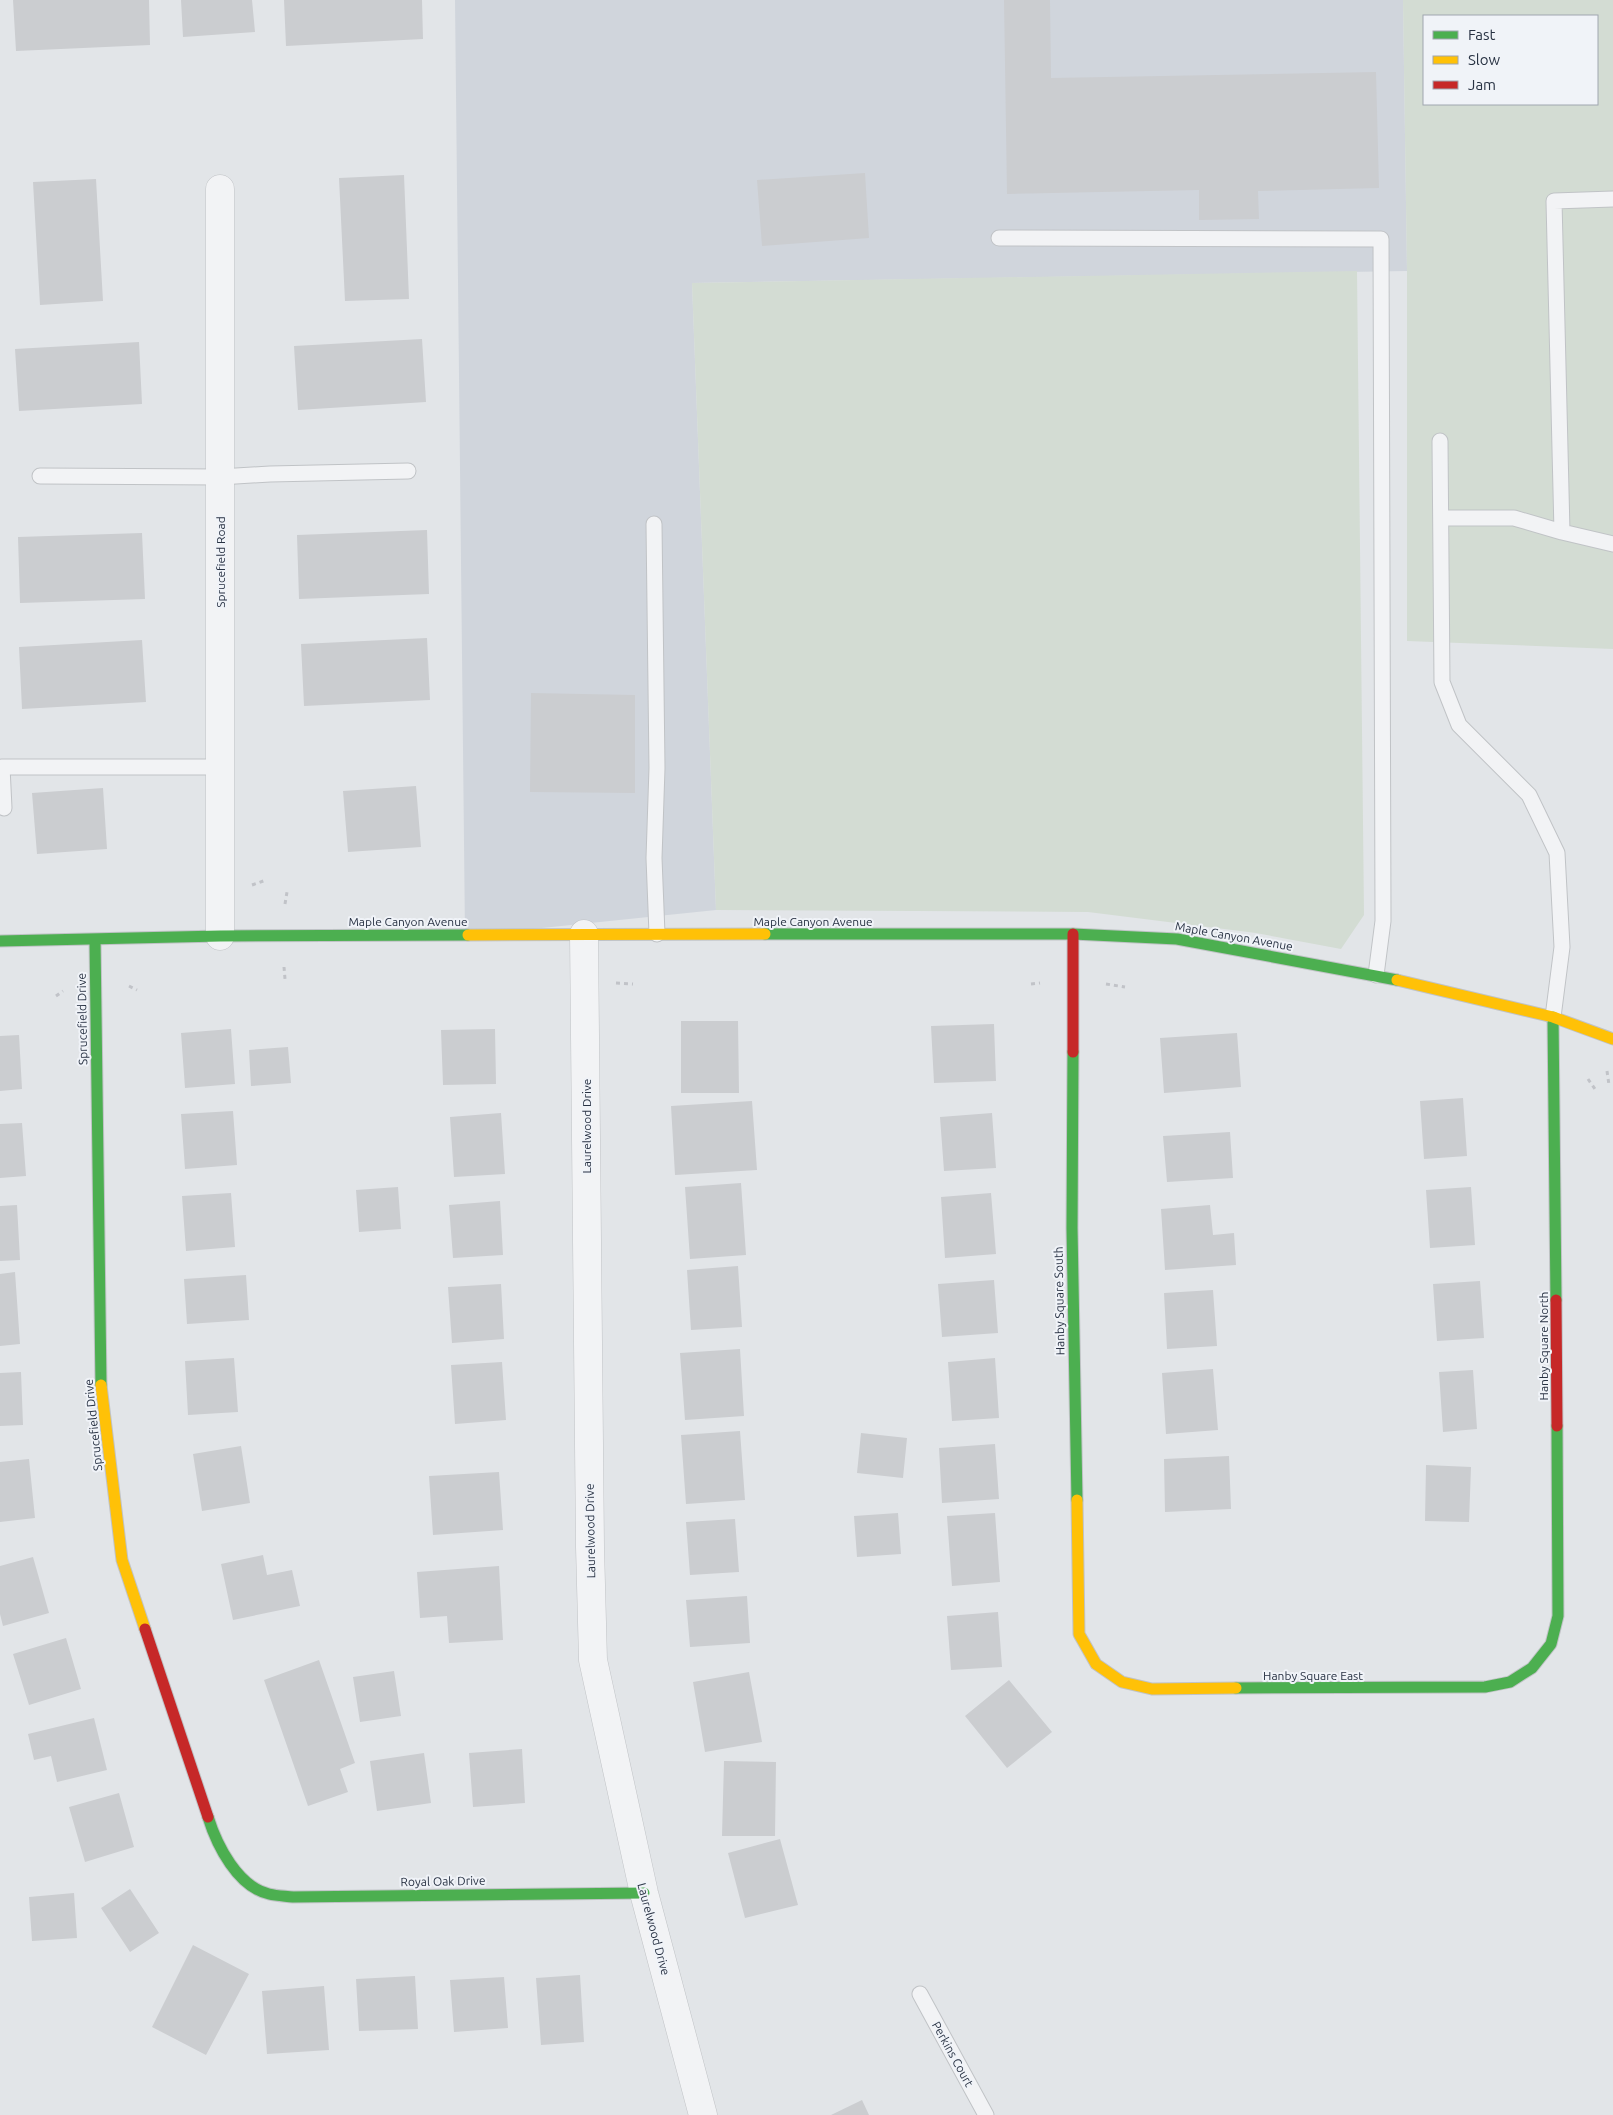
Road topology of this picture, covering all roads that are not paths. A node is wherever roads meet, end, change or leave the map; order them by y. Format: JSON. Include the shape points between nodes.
{"nodes":[{"id":1,"x":220,"y":188,"type":"dead end"},
{"id":2,"x":1613,"y":200,"type":"edge"},
{"id":3,"x":999,"y":238,"type":"dead end"},
{"id":4,"x":1440,"y":441,"type":"dead end"},
{"id":5,"x":408,"y":472,"type":"dead end"},
{"id":6,"x":40,"y":476,"type":"dead end"},
{"id":7,"x":220,"y":477,"type":"junction"},
{"id":8,"x":1441,"y":518,"type":"junction"},
{"id":9,"x":654,"y":524,"type":"dead end"},
{"id":10,"x":1562,"y":532,"type":"junction"},
{"id":11,"x":1613,"y":544,"type":"edge"},
{"id":12,"x":220,"y":767,"type":"junction"},
{"id":13,"x":4,"y":808,"type":"dead end"},
{"id":14,"x":584,"y":934,"type":"junction"},
{"id":15,"x":657,"y":934,"type":"junction"},
{"id":16,"x":1073,"y":934,"type":"junction"},
{"id":17,"x":220,"y":936,"type":"junction"},
{"id":18,"x":95,"y":940,"type":"junction"},
{"id":19,"x":0,"y":941,"type":"edge"},
{"id":20,"x":1376,"y":974,"type":"junction"},
{"id":21,"x":1553,"y":1017,"type":"junction"},
{"id":22,"x":1613,"y":1040,"type":"edge"},
{"id":23,"x":1096,"y":1664,"type":"joint"},
{"id":24,"x":1532,"y":1668,"type":"joint"},
{"id":25,"x":244,"y":1882,"type":"joint"},
{"id":26,"x":644,"y":1892,"type":"junction"},
{"id":27,"x":920,"y":1994,"type":"dead end"},
{"id":28,"x":703,"y":2115,"type":"edge"},
{"id":29,"x":986,"y":2115,"type":"edge"}],
"edges":[{"from":1,"to":7,"type":"street","name":"Sprucefield Road"},
{"from":2,"to":10,"type":"lane","via":[[1554,200]]},
{"from":3,"to":20,"type":"lane","via":[[1381,239],[1383,921]]},
{"from":4,"to":8,"type":"lane"},
{"from":5,"to":7,"type":"lane"},
{"from":6,"to":7,"type":"lane"},
{"from":7,"to":12,"type":"street","name":"Sprucefield Road"},
{"from":8,"to":10,"type":"lane","via":[[1514,518]]},
{"from":8,"to":21,"type":"lane","via":[[1442,682],[1459,725],[1529,795],[1557,853],[1562,947]]},
{"from":9,"to":15,"type":"lane"},
{"from":10,"to":11,"type":"lane"},
{"from":12,"to":13,"type":"lane","via":[[2,767]]},
{"from":12,"to":17,"type":"street","name":"Sprucefield Road"},
{"from":14,"to":15,"type":"street","name":"Maple Canyon Avenue"},
{"from":14,"to":17,"type":"street","name":"Maple Canyon Avenue"},
{"from":14,"to":26,"type":"street","name":"Laurelwood Drive","via":[[593,1660]]},
{"from":15,"to":16,"type":"street","name":"Maple Canyon Avenue"},
{"from":16,"to":20,"type":"street","name":"Maple Canyon Avenue","via":[[1177,939]]},
{"from":16,"to":23,"type":"street","name":"Hanby Square South","via":[[1072,1228],[1077,1600],[1079,1634]]},
{"from":17,"to":18,"type":"street","name":"Maple Canyon Avenue"},
{"from":18,"to":19,"type":"street","name":"Maple Canyon Avenue"},
{"from":18,"to":25,"type":"street","name":"Sprucefield Drive","via":[[101,1383],[122,1560],[216,1842]]},
{"from":20,"to":21,"type":"street","name":"Maple Canyon Avenue"},
{"from":21,"to":22,"type":"street","name":"Maple Canyon Avenue"},
{"from":21,"to":24,"type":"street","name":"Hanby Square North","via":[[1558,1616],[1551,1644]]},
{"from":23,"to":24,"type":"street","name":"Hanby Square East","via":[[1122,1682],[1152,1690],[1485,1687],[1510,1682]]},
{"from":25,"to":26,"type":"street","name":"Royal Oak Drive","via":[[268,1894],[293,1897]]},
{"from":26,"to":28,"type":"street","name":"Laurelwood Drive"},
{"from":27,"to":29,"type":"lane","name":"Perkins Court"}]}
